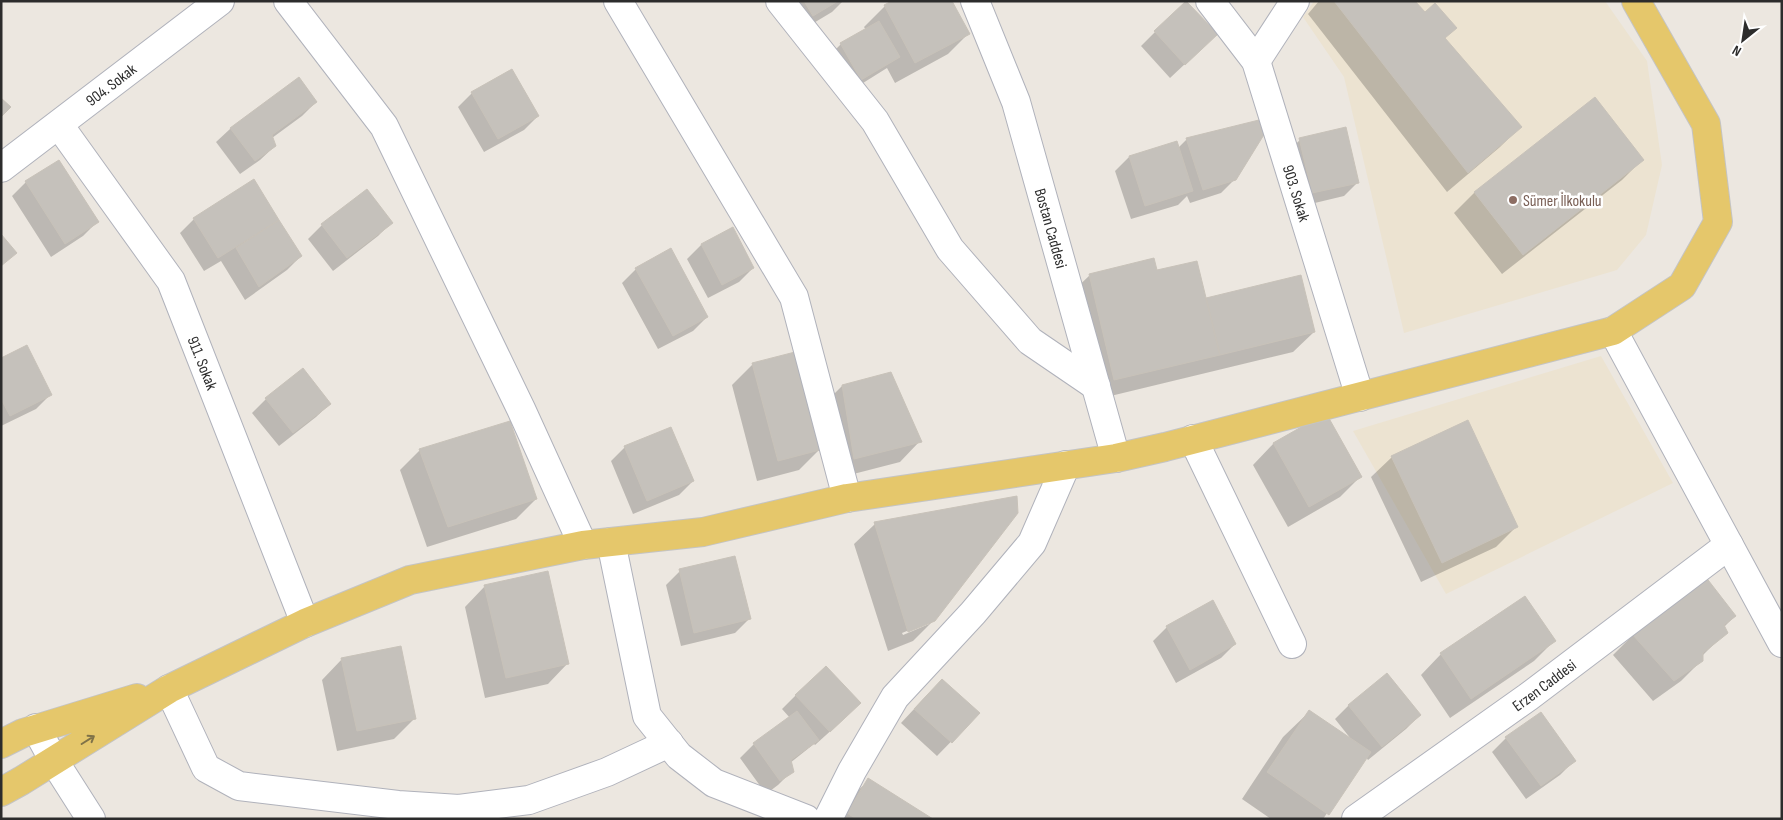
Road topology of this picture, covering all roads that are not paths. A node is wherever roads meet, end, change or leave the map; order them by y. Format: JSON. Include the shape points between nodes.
{"nodes":[{"id":1,"x":220,"y":1,"type":"edge"},
{"id":2,"x":288,"y":1,"type":"edge"},
{"id":3,"x":618,"y":1,"type":"edge"},
{"id":4,"x":780,"y":1,"type":"edge"},
{"id":5,"x":975,"y":1,"type":"edge"},
{"id":6,"x":1210,"y":1,"type":"edge"},
{"id":7,"x":1295,"y":1,"type":"edge"},
{"id":8,"x":1636,"y":1,"type":"edge"},
{"id":9,"x":1256,"y":61,"type":"junction"},
{"id":10,"x":59,"y":125,"type":"junction"},
{"id":11,"x":1,"y":168,"type":"edge"},
{"id":12,"x":1613,"y":331,"type":"junction"},
{"id":13,"x":1096,"y":386,"type":"junction"},
{"id":14,"x":1360,"y":396,"type":"junction"},
{"id":15,"x":1193,"y":440,"type":"junction"},
{"id":16,"x":1116,"y":458,"type":"junction"},
{"id":17,"x":1066,"y":465,"type":"junction"},
{"id":18,"x":847,"y":498,"type":"junction"},
{"id":19,"x":611,"y":542,"type":"junction"},
{"id":20,"x":582,"y":545,"type":"junction"},
{"id":21,"x":1729,"y":545,"type":"junction"},
{"id":22,"x":305,"y":623,"type":"junction"},
{"id":23,"x":1782,"y":642,"type":"edge"},
{"id":24,"x":1292,"y":644,"type":"dead end"},
{"id":25,"x":170,"y":689,"type":"junction"},
{"id":26,"x":36,"y":728,"type":"junction"},
{"id":27,"x":669,"y":743,"type":"junction"},
{"id":28,"x":1,"y":744,"type":"edge"},
{"id":29,"x":54,"y":761,"type":"junction"},
{"id":30,"x":1,"y":792,"type":"edge"},
{"id":31,"x":91,"y":819,"type":"edge"},
{"id":32,"x":806,"y":819,"type":"edge"},
{"id":33,"x":828,"y":819,"type":"edge"},
{"id":34,"x":1356,"y":819,"type":"edge"}],
"edges":[{"from":1,"to":10,"type":"street","name":"904. Sokak"},
{"from":2,"to":20,"type":"street","via":[[384,126],[521,409]]},
{"from":3,"to":18,"type":"street","via":[[794,297]]},
{"from":4,"to":13,"type":"street","via":[[875,121],[950,249],[1030,341]]},
{"from":5,"to":13,"type":"street","name":"Bostan Caddesi","via":[[1016,102]]},
{"from":6,"to":9,"type":"street","name":"903. Sokak"},
{"from":7,"to":9,"type":"street"},
{"from":8,"to":12,"type":"main road","via":[[1706,124],[1718,222],[1682,286]]},
{"from":9,"to":14,"type":"street","name":"903. Sokak"},
{"from":10,"to":11,"type":"street","name":"904. Sokak"},
{"from":10,"to":22,"type":"street","name":"911. Sokak","via":[[171,281]]},
{"from":12,"to":14,"type":"main road"},
{"from":12,"to":21,"type":"street"},
{"from":13,"to":16,"type":"street","name":"Bostan Caddesi"},
{"from":14,"to":15,"type":"main road"},
{"from":15,"to":16,"type":"main road"},
{"from":15,"to":24,"type":"street"},
{"from":16,"to":17,"type":"main road"},
{"from":17,"to":18,"type":"main road"},
{"from":17,"to":33,"type":"street","via":[[1032,543],[895,697]]},
{"from":18,"to":19,"type":"main road","via":[[703,532]]},
{"from":19,"to":20,"type":"main road"},
{"from":19,"to":27,"type":"street","via":[[647,716]]},
{"from":20,"to":22,"type":"main road","via":[[410,580]]},
{"from":21,"to":23,"type":"street"},
{"from":21,"to":34,"type":"street","name":"Erzen Caddesi","via":[[1528,697]]},
{"from":22,"to":25,"type":"main road"},
{"from":25,"to":26,"type":"main road"},
{"from":25,"to":27,"type":"street","via":[[206,768],[239,786],[398,806],[459,810],[529,800],[607,772]]},
{"from":29,"to":25,"type":"main road","one_way":true},
{"from":26,"to":28,"type":"main road"},
{"from":26,"to":29,"type":"street"},
{"from":27,"to":32,"type":"street","via":[[679,756],[714,783]]},
{"from":29,"to":30,"type":"main road"},
{"from":29,"to":31,"type":"street"}]}
